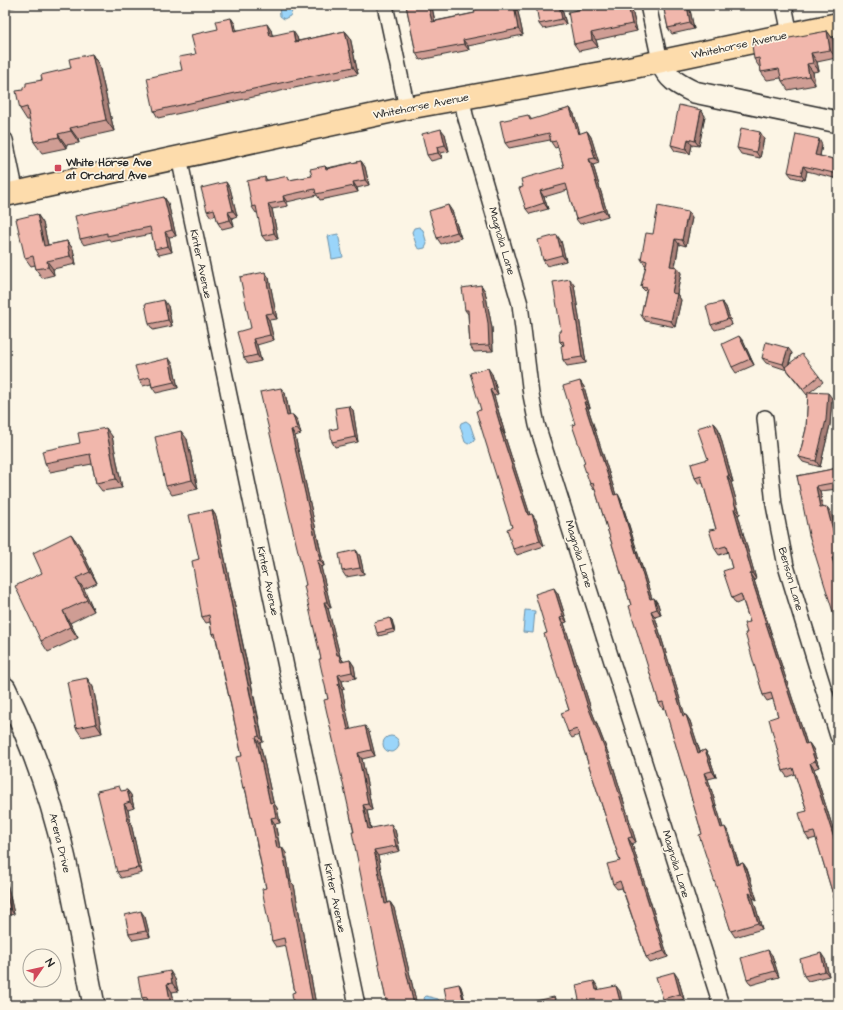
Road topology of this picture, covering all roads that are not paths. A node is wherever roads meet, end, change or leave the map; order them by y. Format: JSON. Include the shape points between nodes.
{"nodes":[{"id":1,"x":386,"y":5,"type":"edge"},
{"id":2,"x":648,"y":5,"type":"edge"},
{"id":3,"x":784,"y":5,"type":"edge"},
{"id":4,"x":838,"y":24,"type":"edge"},
{"id":5,"x":790,"y":34,"type":"junction"},
{"id":6,"x":660,"y":61,"type":"junction"},
{"id":7,"x":462,"y":98,"type":"junction"},
{"id":8,"x":407,"y":108,"type":"junction"},
{"id":9,"x":838,"y":122,"type":"edge"},
{"id":10,"x":5,"y":140,"type":"edge"},
{"id":11,"x":179,"y":157,"type":"junction"},
{"id":12,"x":10,"y":194,"type":"edge"},
{"id":13,"x":765,"y":418,"type":"dead end"},
{"id":14,"x":5,"y":688,"type":"edge"},
{"id":15,"x":838,"y":736,"type":"edge"},
{"id":16,"x":94,"y":1005,"type":"edge"},
{"id":17,"x":357,"y":1005,"type":"edge"},
{"id":18,"x":721,"y":1005,"type":"edge"}],
"edges":[{"from":1,"to":8,"type":"street"},
{"from":2,"to":6,"type":"street"},
{"from":3,"to":5,"type":"street"},
{"from":4,"to":5,"type":"main road","name":"Whitehorse Avenue"},
{"from":5,"to":6,"type":"main road","name":"Whitehorse Avenue"},
{"from":6,"to":7,"type":"main road","name":"Whitehorse Avenue"},
{"from":6,"to":9,"type":"main road","via":[[666,74],[694,92]]},
{"from":7,"to":8,"type":"main road","name":"Whitehorse Avenue"},
{"from":7,"to":18,"type":"street","name":"Magnolia Lane","via":[[464,115],[520,304],[537,425]]},
{"from":8,"to":11,"type":"main road","name":"Whitehorse Avenue"},
{"from":10,"to":12,"type":"street"},
{"from":11,"to":12,"type":"main road","name":"Whitehorse Avenue"},
{"from":11,"to":17,"type":"street","name":"Kinter Avenue"},
{"from":13,"to":15,"type":"street","name":"Benson Lane","via":[[775,516],[786,566]]},
{"from":14,"to":16,"type":"main road","name":"Arena Drive","via":[[32,748],[50,803],[65,859]]}]}
